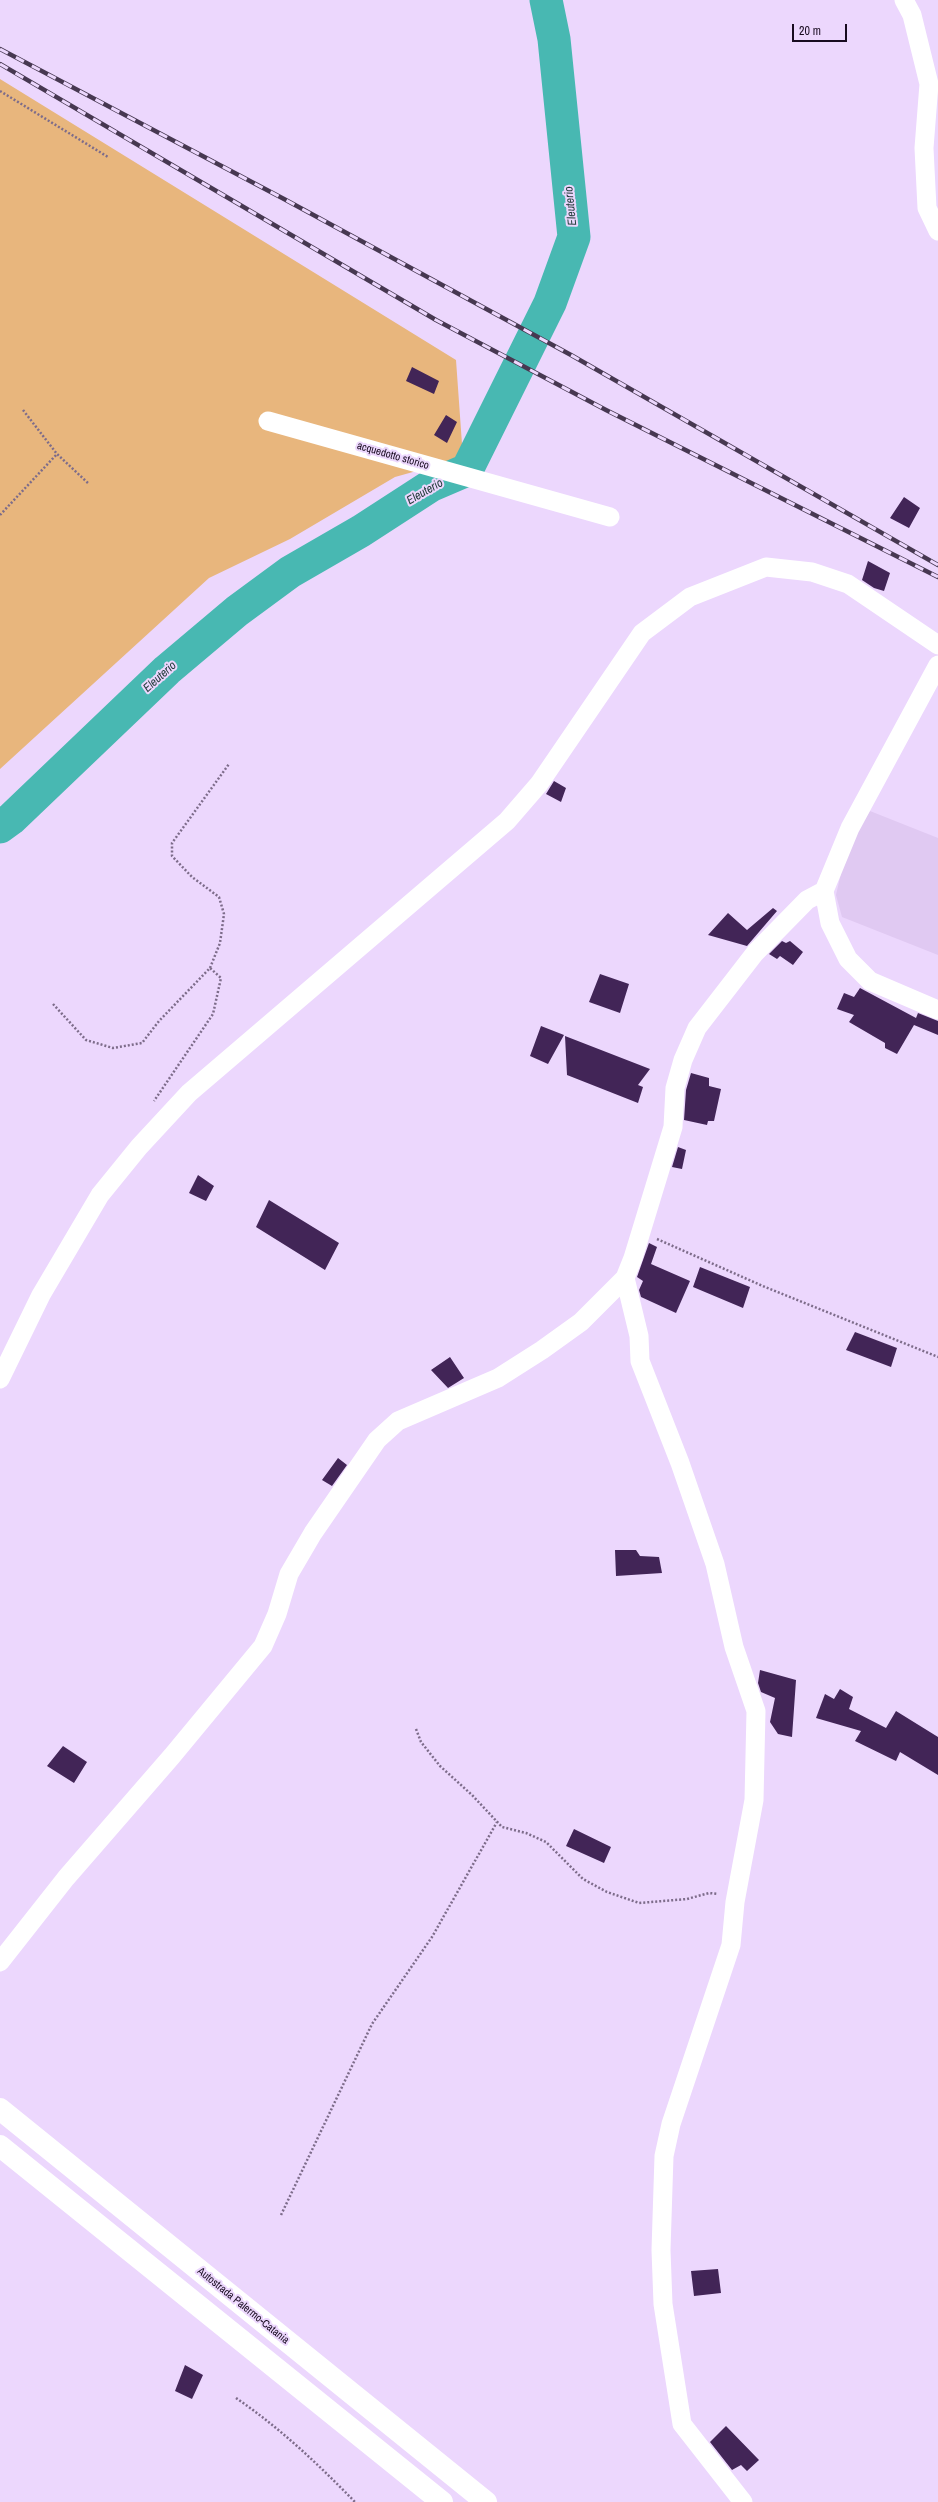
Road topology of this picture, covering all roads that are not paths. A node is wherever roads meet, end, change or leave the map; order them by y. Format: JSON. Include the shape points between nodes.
{"nodes":[{"id":1,"x":904,"y":0,"type":"edge"},
{"id":2,"x":938,"y":231,"type":"edge"},
{"id":3,"x":268,"y":421,"type":"dead end"},
{"id":4,"x":610,"y":517,"type":"dead end"},
{"id":5,"x":938,"y":645,"type":"edge"},
{"id":6,"x":938,"y":665,"type":"edge"},
{"id":7,"x":824,"y":891,"type":"junction"},
{"id":8,"x":938,"y":1010,"type":"edge"},
{"id":9,"x":624,"y":1278,"type":"junction"},
{"id":10,"x":0,"y":1379,"type":"edge"},
{"id":11,"x":0,"y":1962,"type":"edge"},
{"id":12,"x":0,"y":2109,"type":"edge"},
{"id":13,"x":0,"y":2146,"type":"edge"},
{"id":14,"x":442,"y":2502,"type":"edge"},
{"id":15,"x":486,"y":2502,"type":"edge"},
{"id":16,"x":743,"y":2502,"type":"edge"}],
"edges":[{"from":1,"to":2,"type":"street","via":[[912,15],[929,84],[924,148],[927,208]]},
{"from":3,"to":4,"type":"street","name":"acquedotto storico"},
{"from":5,"to":10,"type":"street","via":[[848,584],[812,572],[766,567],[690,597],[642,633],[539,784],[508,821],[189,1093],[139,1147],[100,1195],[40,1295]]},
{"from":6,"to":7,"type":"street","via":[[850,828]]},
{"from":7,"to":8,"type":"street","via":[[830,922],[848,959],[870,982]]},
{"from":7,"to":9,"type":"street","via":[[807,900],[755,953],[697,1028],[675,1088],[673,1127]]},
{"from":9,"to":11,"type":"street","via":[[581,1322],[542,1350],[498,1378],[398,1421],[377,1440],[289,1574],[277,1614],[263,1646],[71,1872]]},
{"from":9,"to":16,"type":"street","via":[[639,1336],[640,1362],[680,1463],[715,1564],[734,1647],[756,1710],[754,1800],[736,1896],[731,1944],[685,2078],[664,2156],[661,2250],[663,2304],[682,2424]]},
{"from":12,"to":15,"type":"highway","name":"Autostrada Palermo-Catania"},
{"from":13,"to":14,"type":"highway"}]}
